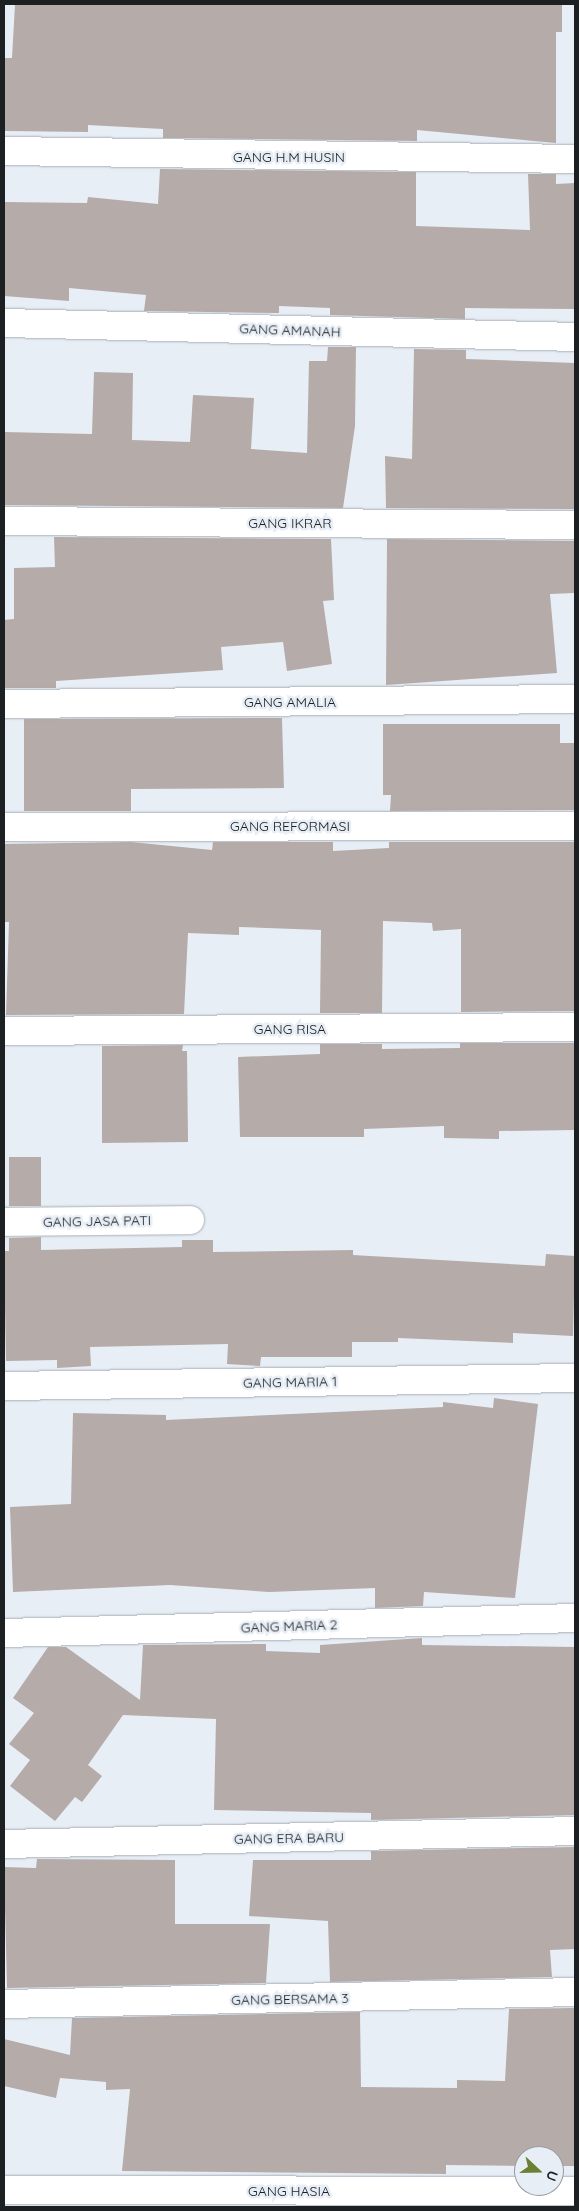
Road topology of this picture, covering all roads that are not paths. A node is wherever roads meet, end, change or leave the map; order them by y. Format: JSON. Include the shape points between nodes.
{"nodes":[{"id":1,"x":4,"y":151,"type":"edge"},
{"id":2,"x":575,"y":158,"type":"edge"},
{"id":3,"x":4,"y":323,"type":"edge"},
{"id":4,"x":575,"y":337,"type":"edge"},
{"id":5,"x":4,"y":521,"type":"edge"},
{"id":6,"x":575,"y":525,"type":"edge"},
{"id":7,"x":575,"y":699,"type":"edge"},
{"id":8,"x":4,"y":704,"type":"edge"},
{"id":9,"x":575,"y":826,"type":"edge"},
{"id":10,"x":4,"y":827,"type":"edge"},
{"id":11,"x":575,"y":1027,"type":"edge"},
{"id":12,"x":4,"y":1031,"type":"edge"},
{"id":13,"x":190,"y":1220,"type":"dead end"},
{"id":14,"x":4,"y":1222,"type":"edge"},
{"id":15,"x":575,"y":1378,"type":"edge"},
{"id":16,"x":4,"y":1386,"type":"edge"},
{"id":17,"x":575,"y":1618,"type":"edge"},
{"id":18,"x":4,"y":1633,"type":"edge"},
{"id":19,"x":575,"y":1831,"type":"edge"},
{"id":20,"x":4,"y":1844,"type":"edge"},
{"id":21,"x":575,"y":1992,"type":"edge"},
{"id":22,"x":4,"y":2004,"type":"edge"},
{"id":23,"x":4,"y":2190,"type":"edge"},
{"id":24,"x":575,"y":2191,"type":"edge"},
{"id":25,"x":63,"y":2199,"type":"edge"}],
"edges":[{"from":1,"to":2,"type":"street","name":"GANG H.M HUSIN"},
{"from":3,"to":4,"type":"street","name":"GANG AMANAH"},
{"from":5,"to":6,"type":"street","name":"GANG IKRAR"},
{"from":7,"to":8,"type":"street","name":"GANG AMALIA"},
{"from":9,"to":10,"type":"street","name":"GANG REFORMASI"},
{"from":11,"to":12,"type":"street","name":"GANG RISA"},
{"from":13,"to":14,"type":"street","name":"GANG JASA PATI"},
{"from":15,"to":16,"type":"street","name":"GANG MARIA 1"},
{"from":17,"to":18,"type":"street","name":"GANG MARIA 2"},
{"from":19,"to":20,"type":"street","name":"GANG ERA BARU"},
{"from":21,"to":22,"type":"street","name":"GANG BERSAMA 3"},
{"from":23,"to":25,"type":"street","name":"GANG HASIA"},
{"from":24,"to":25,"type":"street","name":"GANG HASIA"}]}
